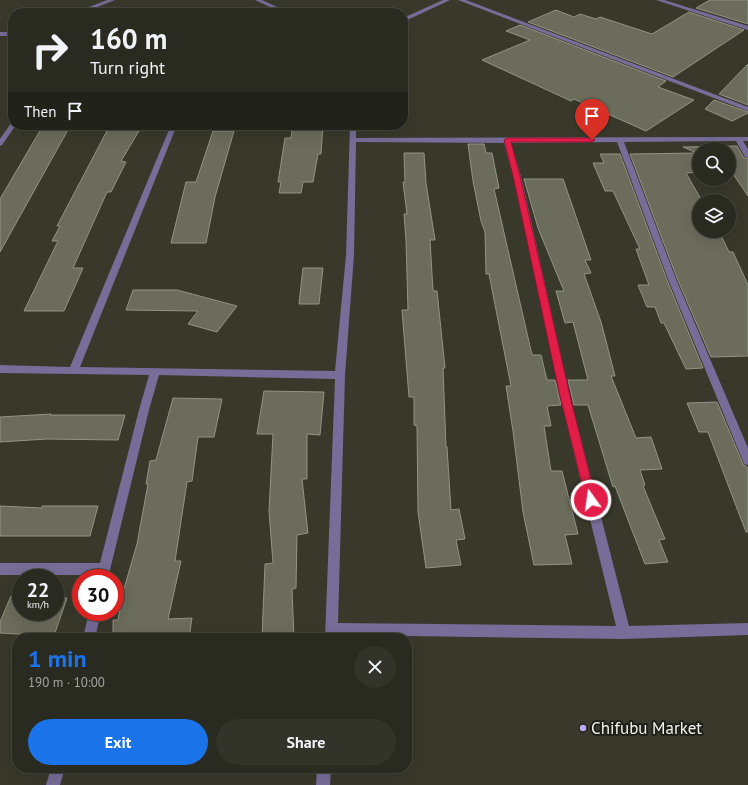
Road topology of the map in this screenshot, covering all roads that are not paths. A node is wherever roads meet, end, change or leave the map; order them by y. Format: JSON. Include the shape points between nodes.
{"nodes":[{"id":1,"x":112,"y":0,"type":"edge"},
{"id":2,"x":260,"y":0,"type":"edge"},
{"id":3,"x":447,"y":0,"type":"edge"},
{"id":4,"x":461,"y":0,"type":"edge"},
{"id":5,"x":659,"y":0,"type":"edge"},
{"id":6,"x":90,"y":8,"type":"edge"},
{"id":7,"x":277,"y":8,"type":"edge"},
{"id":8,"x":408,"y":18,"type":"edge"},
{"id":9,"x":748,"y":28,"type":"edge"},
{"id":10,"x":748,"y":109,"type":"edge"},
{"id":11,"x":9,"y":130,"type":"edge"},
{"id":12,"x":172,"y":130,"type":"edge"},
{"id":13,"x":353,"y":130,"type":"edge"},
{"id":14,"x":738,"y":139,"type":"junction"},
{"id":15,"x":748,"y":139,"type":"edge"},
{"id":16,"x":353,"y":140,"type":"junction"},
{"id":17,"x":507,"y":140,"type":"junction"},
{"id":18,"x":620,"y":140,"type":"junction"},
{"id":19,"x":0,"y":144,"type":"edge"},
{"id":20,"x":748,"y":155,"type":"edge"},
{"id":21,"x":0,"y":369,"type":"edge"},
{"id":22,"x":74,"y":369,"type":"junction"},
{"id":23,"x":155,"y":373,"type":"junction"},
{"id":24,"x":340,"y":375,"type":"junction"},
{"id":25,"x":748,"y":461,"type":"edge"},
{"id":26,"x":0,"y":569,"type":"edge"},
{"id":27,"x":104,"y":569,"type":"edge"},
{"id":28,"x":72,"y":572,"type":"edge"},
{"id":29,"x":93,"y":621,"type":"edge"},
{"id":30,"x":748,"y":629,"type":"edge"},
{"id":31,"x":90,"y":633,"type":"edge"},
{"id":32,"x":331,"y":633,"type":"edge"},
{"id":33,"x":624,"y":633,"type":"junction"},
{"id":34,"x":57,"y":773,"type":"edge"},
{"id":35,"x":324,"y":773,"type":"edge"},
{"id":36,"x":53,"y":785,"type":"edge"},
{"id":37,"x":323,"y":785,"type":"edge"}],
"edges":[{"from":1,"to":6,"type":"street"},
{"from":2,"to":7,"type":"street"},
{"from":3,"to":8,"type":"street"},
{"from":4,"to":10,"type":"street"},
{"from":5,"to":9,"type":"street"},
{"from":11,"to":19,"type":"street"},
{"from":12,"to":22,"type":"street"},
{"from":13,"to":16,"type":"street"},
{"from":14,"to":15,"type":"street"},
{"from":14,"to":18,"type":"street"},
{"from":14,"to":20,"type":"street"},
{"from":16,"to":17,"type":"street"},
{"from":16,"to":24,"type":"street","via":[[350,255]]},
{"from":17,"to":18,"type":"street"},
{"from":17,"to":33,"type":"street","via":[[565,396]]},
{"from":18,"to":25,"type":"street","via":[[672,279]]},
{"from":21,"to":22,"type":"street"},
{"from":22,"to":23,"type":"street"},
{"from":23,"to":24,"type":"street"},
{"from":23,"to":27,"type":"street"},
{"from":24,"to":32,"type":"street"},
{"from":26,"to":28,"type":"street"},
{"from":29,"to":31,"type":"street"},
{"from":30,"to":33,"type":"street"},
{"from":32,"to":33,"type":"street"},
{"from":34,"to":36,"type":"street"},
{"from":35,"to":37,"type":"street"}]}
